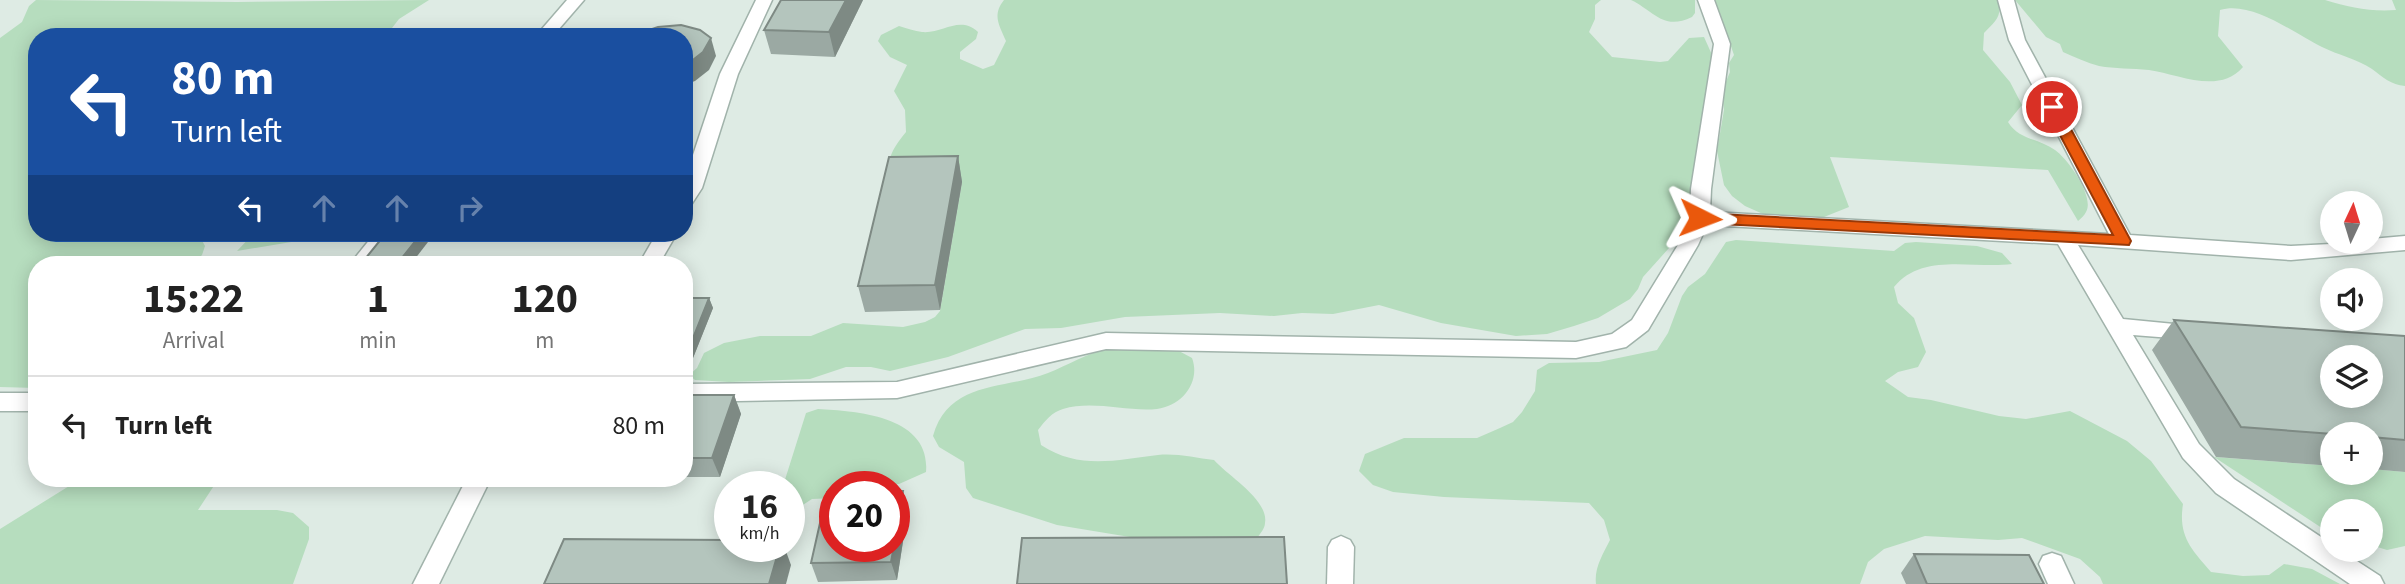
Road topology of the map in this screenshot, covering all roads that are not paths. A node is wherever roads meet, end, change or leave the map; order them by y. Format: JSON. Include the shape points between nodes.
{"nodes":[{"id":1,"x":576,"y":0,"type":"edge"},
{"id":2,"x":764,"y":0,"type":"edge"},
{"id":3,"x":1706,"y":0,"type":"edge"},
{"id":4,"x":2006,"y":0,"type":"edge"},
{"id":5,"x":551,"y":28,"type":"edge"},
{"id":6,"x":693,"y":185,"type":"edge"},
{"id":7,"x":1700,"y":218,"type":"junction"},
{"id":8,"x":2064,"y":238,"type":"junction"},
{"id":9,"x":2123,"y":241,"type":"junction"},
{"id":10,"x":378,"y":242,"type":"edge"},
{"id":11,"x":2405,"y":243,"type":"edge"},
{"id":12,"x":367,"y":256,"type":"edge"},
{"id":13,"x":2116,"y":326,"type":"junction"},
{"id":14,"x":2213,"y":333,"type":"edge"},
{"id":15,"x":693,"y":393,"type":"edge"},
{"id":16,"x":0,"y":402,"type":"edge"},
{"id":17,"x":28,"y":402,"type":"edge"},
{"id":18,"x":474,"y":487,"type":"edge"},
{"id":19,"x":1341,"y":547,"type":"dead end"},
{"id":20,"x":426,"y":584,"type":"edge"},
{"id":21,"x":1340,"y":584,"type":"edge"},
{"id":22,"x":2371,"y":584,"type":"edge"}],
"edges":[{"from":1,"to":5,"type":"lane"},
{"from":2,"to":6,"type":"lane","via":[[729,74]]},
{"from":3,"to":7,"type":"lane","via":[[1722,44]]},
{"from":4,"to":9,"type":"lane","via":[[2017,40]]},
{"from":7,"to":8,"type":"lane"},
{"from":7,"to":15,"type":"lane","via":[[1640,325],[1618,341],[1576,350],[1106,341],[897,390]]},
{"from":8,"to":9,"type":"lane"},
{"from":8,"to":13,"type":"lane"},
{"from":9,"to":11,"type":"lane","via":[[2291,253]]},
{"from":10,"to":12,"type":"lane"},
{"from":13,"to":14,"type":"lane"},
{"from":13,"to":22,"type":"lane","via":[[2191,451],[2225,486]]},
{"from":16,"to":17,"type":"lane"},
{"from":18,"to":20,"type":"lane"},
{"from":19,"to":21,"type":"lane"}]}
